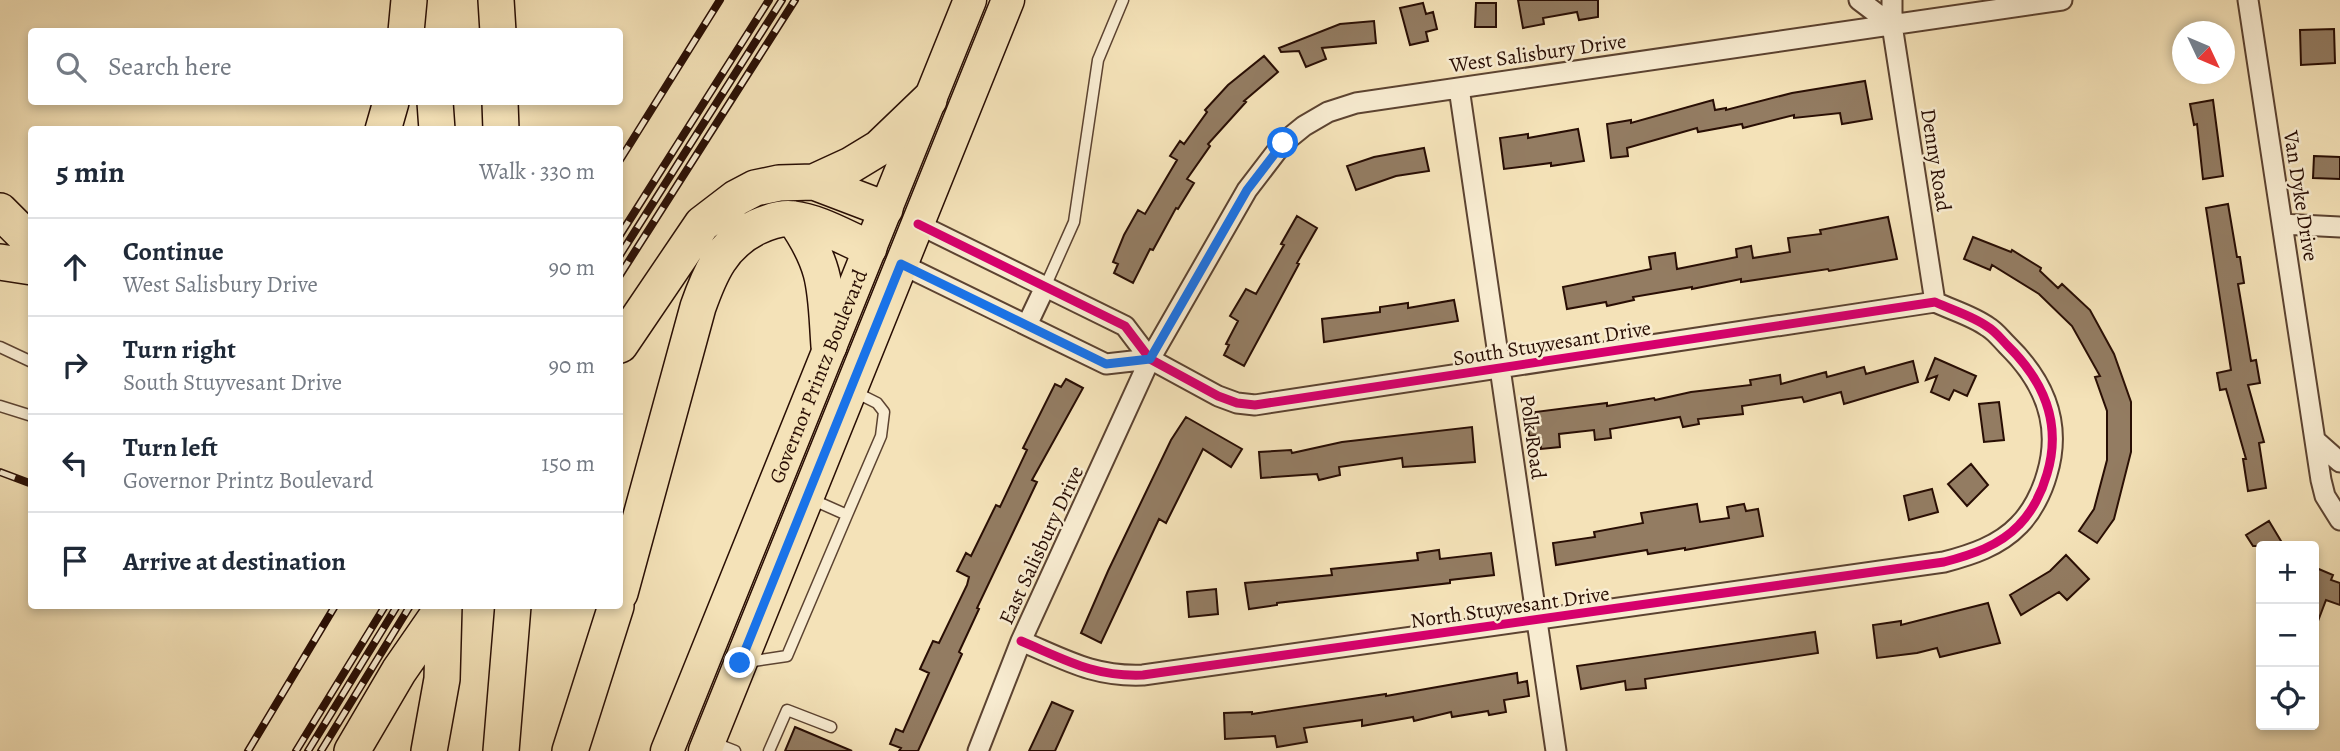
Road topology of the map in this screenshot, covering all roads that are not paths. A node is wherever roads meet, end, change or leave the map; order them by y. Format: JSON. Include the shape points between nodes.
{"nodes":[{"id":1,"x":409,"y":0,"type":"edge"},
{"id":2,"x":427,"y":0,"type":"edge"},
{"id":3,"x":496,"y":0,"type":"edge"},
{"id":4,"x":970,"y":0,"type":"edge"},
{"id":5,"x":1008,"y":0,"type":"edge"},
{"id":6,"x":1123,"y":0,"type":"edge"},
{"id":7,"x":1859,"y":0,"type":"edge"},
{"id":8,"x":1892,"y":0,"type":"edge"},
{"id":9,"x":2062,"y":0,"type":"edge"},
{"id":10,"x":2248,"y":0,"type":"edge"},
{"id":11,"x":1892,"y":25,"type":"junction"},
{"id":12,"x":406,"y":28,"type":"edge"},
{"id":13,"x":429,"y":28,"type":"edge"},
{"id":14,"x":498,"y":28,"type":"edge"},
{"id":15,"x":1459,"y":88,"type":"junction"},
{"id":16,"x":929,"y":100,"type":"junction"},
{"id":17,"x":390,"y":105,"type":"edge"},
{"id":18,"x":435,"y":105,"type":"edge"},
{"id":19,"x":500,"y":105,"type":"edge"},
{"id":20,"x":384,"y":126,"type":"edge"},
{"id":21,"x":437,"y":126,"type":"edge"},
{"id":22,"x":501,"y":126,"type":"edge"},
{"id":23,"x":814,"y":181,"type":"junction"},
{"id":24,"x":885,"y":209,"type":"junction"},
{"id":25,"x":0,"y":211,"type":"edge"},
{"id":26,"x":793,"y":219,"type":"junction"},
{"id":27,"x":2283,"y":224,"type":"junction"},
{"id":28,"x":918,"y":225,"type":"junction"},
{"id":29,"x":2340,"y":227,"type":"edge"},
{"id":30,"x":28,"y":239,"type":"edge"},
{"id":31,"x":869,"y":247,"type":"junction"},
{"id":32,"x":0,"y":262,"type":"edge"},
{"id":33,"x":901,"y":264,"type":"junction"},
{"id":34,"x":28,"y":266,"type":"edge"},
{"id":35,"x":1045,"y":287,"type":"junction"},
{"id":36,"x":1935,"y":302,"type":"junction"},
{"id":37,"x":1027,"y":325,"type":"junction"},
{"id":38,"x":623,"y":340,"type":"edge"},
{"id":39,"x":829,"y":346,"type":"junction"},
{"id":40,"x":0,"y":347,"type":"edge"},
{"id":41,"x":1150,"y":359,"type":"junction"},
{"id":42,"x":28,"y":360,"type":"edge"},
{"id":43,"x":1500,"y":369,"type":"junction"},
{"id":44,"x":850,"y":389,"type":"junction"},
{"id":45,"x":0,"y":405,"type":"edge"},
{"id":46,"x":28,"y":415,"type":"edge"},
{"id":47,"x":2316,"y":441,"type":"junction"},
{"id":48,"x":2340,"y":462,"type":"edge"},
{"id":49,"x":807,"y":497,"type":"junction"},
{"id":50,"x":847,"y":515,"type":"junction"},
{"id":51,"x":2340,"y":520,"type":"edge"},
{"id":52,"x":623,"y":582,"type":"edge"},
{"id":53,"x":442,"y":609,"type":"edge"},
{"id":54,"x":444,"y":609,"type":"edge"},
{"id":55,"x":513,"y":609,"type":"edge"},
{"id":56,"x":615,"y":609,"type":"edge"},
{"id":57,"x":1537,"y":621,"type":"junction"},
{"id":58,"x":713,"y":634,"type":"junction"},
{"id":59,"x":1021,"y":641,"type":"junction"},
{"id":60,"x":740,"y":663,"type":"junction"},
{"id":61,"x":831,"y":727,"type":"dead end"},
{"id":62,"x":716,"y":747,"type":"edge"},
{"id":63,"x":352,"y":751,"type":"edge"},
{"id":64,"x":429,"y":751,"type":"edge"},
{"id":65,"x":501,"y":751,"type":"edge"},
{"id":66,"x":570,"y":751,"type":"edge"},
{"id":67,"x":667,"y":751,"type":"edge"},
{"id":68,"x":769,"y":751,"type":"edge"},
{"id":69,"x":978,"y":751,"type":"edge"},
{"id":70,"x":1556,"y":751,"type":"edge"}],
"edges":[{"from":1,"to":12,"type":"highway"},
{"from":2,"to":13,"type":"highway"},
{"from":3,"to":14,"type":"highway"},
{"from":4,"to":16,"type":"main road","name":"Governor Printz Boulevard"},
{"from":5,"to":28,"type":"main road","name":"Governor Printz Boulevard"},
{"from":6,"to":35,"type":"lane","via":[[1098,60],[1074,222]]},
{"from":7,"to":11,"type":"street"},
{"from":8,"to":11,"type":"street","name":"Denny Road"},
{"from":9,"to":11,"type":"street","name":"West Salisbury Drive"},
{"from":10,"to":27,"type":"street","name":"Van Dyke Drive"},
{"from":11,"to":15,"type":"street","name":"West Salisbury Drive"},
{"from":11,"to":36,"type":"street","name":"Denny Road"},
{"from":15,"to":41,"type":"street","name":"West Salisbury Drive","via":[[1356,103],[1328,112],[1283,143],[1247,190]]},
{"from":15,"to":43,"type":"street","name":"Polk Road"},
{"from":16,"to":23,"type":"highway","via":[[878,148]]},
{"from":16,"to":24,"type":"main road","name":"Governor Printz Boulevard"},
{"from":17,"to":20,"type":"highway"},
{"from":18,"to":21,"type":"highway"},
{"from":19,"to":22,"type":"highway"},
{"from":23,"to":24,"type":"highway"},
{"from":23,"to":38,"type":"highway","via":[[755,188],[702,224]]},
{"from":24,"to":28,"type":"main road","name":"South Stuyvesant Drive"},
{"from":24,"to":31,"type":"main road","name":"Governor Printz Boulevard"},
{"from":25,"to":30,"type":"highway"},
{"from":26,"to":31,"type":"highway"},
{"from":26,"to":39,"type":"highway","via":[[811,244],[824,277]]},
{"from":26,"to":52,"type":"highway","via":[[766,222],[745,233],[718,259],[709,276]]},
{"from":27,"to":29,"type":"street"},
{"from":27,"to":47,"type":"street","name":"Van Dyke Drive"},
{"from":28,"to":33,"type":"main road","name":"Governor Printz Boulevard"},
{"from":28,"to":35,"type":"street","name":"South Stuyvesant Drive"},
{"from":31,"to":33,"type":"main road"},
{"from":31,"to":39,"type":"main road","name":"Governor Printz Boulevard"},
{"from":32,"to":34,"type":"highway"},
{"from":33,"to":37,"type":"street"},
{"from":33,"to":44,"type":"main road","name":"Governor Printz Boulevard"},
{"from":35,"to":37,"type":"street"},
{"from":35,"to":41,"type":"street","name":"South Stuyvesant Drive","via":[[1125,326]]},
{"from":36,"to":43,"type":"street","name":"South Stuyvesant Drive"},
{"from":36,"to":57,"type":"street","name":"North Stuyvesant Drive","via":[[1989,327],[2023,360],[2040,387],[2052,421],[2053,453],[2042,492],[2021,524],[2004,538],[1969,556],[1944,562]]},
{"from":37,"to":41,"type":"street","via":[[1106,364]]},
{"from":39,"to":58,"type":"main road","name":"Governor Printz Boulevard"},
{"from":40,"to":42,"type":"lane"},
{"from":41,"to":43,"type":"street","name":"South Stuyvesant Drive","via":[[1218,396],[1255,405]]},
{"from":41,"to":59,"type":"street","name":"East Salisbury Drive"},
{"from":43,"to":57,"type":"street","name":"Polk Road"},
{"from":44,"to":49,"type":"main road","name":"Governor Printz Boulevard"},
{"from":44,"to":50,"type":"lane","via":[[877,402],[884,412],[881,436]]},
{"from":45,"to":46,"type":"lane"},
{"from":47,"to":48,"type":"street"},
{"from":47,"to":51,"type":"street","name":"Van Dyke Drive","via":[[2325,496]]},
{"from":49,"to":50,"type":"lane"},
{"from":49,"to":60,"type":"main road","name":"Governor Printz Boulevard"},
{"from":50,"to":60,"type":"lane","via":[[787,656]]},
{"from":53,"to":63,"type":"highway"},
{"from":54,"to":64,"type":"highway","via":[[442,679]]},
{"from":55,"to":65,"type":"highway"},
{"from":56,"to":66,"type":"highway"},
{"from":57,"to":59,"type":"street","name":"North Stuyvesant Drive","via":[[1131,676],[1083,668]]},
{"from":57,"to":70,"type":"street","name":"Polk Road"},
{"from":58,"to":60,"type":"main road"},
{"from":58,"to":67,"type":"main road","name":"Governor Printz Boulevard"},
{"from":59,"to":69,"type":"street","name":"East Salisbury Drive"},
{"from":60,"to":62,"type":"main road","name":"Governor Printz Boulevard"},
{"from":61,"to":68,"type":"lane","via":[[787,709]]}]}
